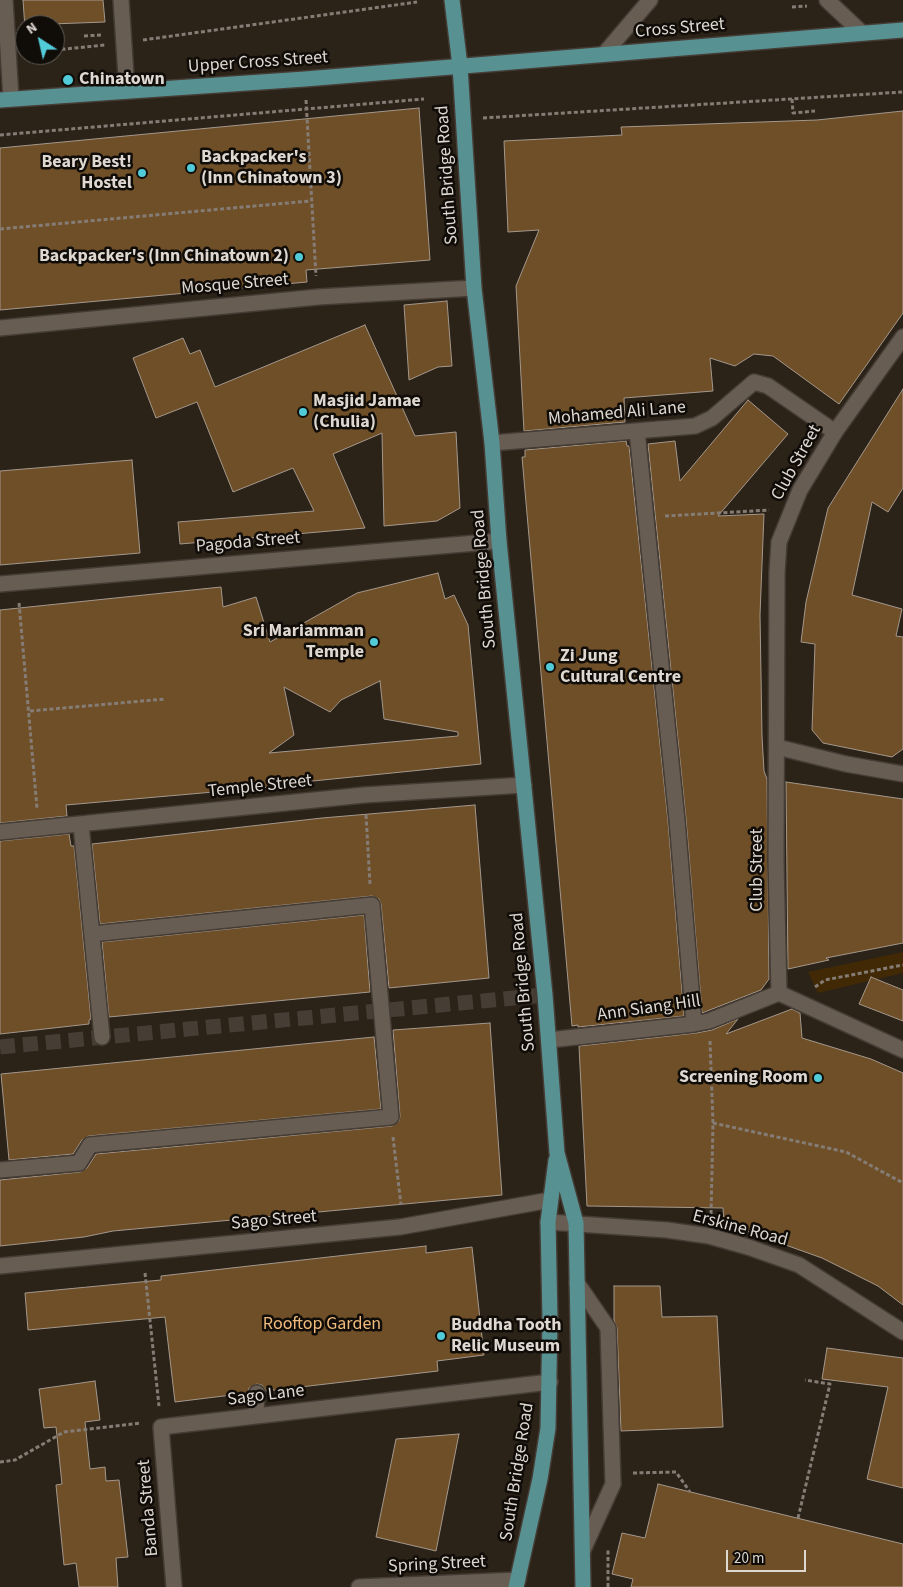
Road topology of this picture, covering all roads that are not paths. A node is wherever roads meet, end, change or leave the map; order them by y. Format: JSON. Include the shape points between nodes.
{"nodes":[{"id":1,"x":5,"y":0,"type":"edge"},
{"id":2,"x":121,"y":0,"type":"edge"},
{"id":3,"x":452,"y":0,"type":"edge"},
{"id":4,"x":650,"y":0,"type":"edge"},
{"id":5,"x":827,"y":0,"type":"edge"},
{"id":6,"x":903,"y":30,"type":"edge"},
{"id":7,"x":862,"y":33,"type":"junction"},
{"id":8,"x":604,"y":54,"type":"junction"},
{"id":9,"x":460,"y":66,"type":"junction"},
{"id":10,"x":127,"y":91,"type":"junction"},
{"id":11,"x":5,"y":100,"type":"edge"},
{"id":12,"x":474,"y":288,"type":"junction"},
{"id":13,"x":0,"y":328,"type":"edge"},
{"id":14,"x":903,"y":337,"type":"edge"},
{"id":15,"x":638,"y":431,"type":"junction"},
{"id":16,"x":835,"y":432,"type":"junction"},
{"id":17,"x":492,"y":443,"type":"junction"},
{"id":18,"x":499,"y":541,"type":"junction"},
{"id":19,"x":0,"y":584,"type":"edge"},
{"id":20,"x":778,"y":747,"type":"junction"},
{"id":21,"x":903,"y":774,"type":"edge"},
{"id":22,"x":524,"y":785,"type":"junction"},
{"id":23,"x":81,"y":825,"type":"junction"},
{"id":24,"x":0,"y":832,"type":"edge"},
{"id":25,"x":92,"y":934,"type":"junction"},
{"id":26,"x":779,"y":993,"type":"junction"},
{"id":27,"x":694,"y":1024,"type":"junction"},
{"id":28,"x":102,"y":1037,"type":"dead end"},
{"id":29,"x":549,"y":1040,"type":"junction"},
{"id":30,"x":903,"y":1050,"type":"edge"},
{"id":31,"x":558,"y":1153,"type":"junction"},
{"id":32,"x":0,"y":1170,"type":"edge"},
{"id":33,"x":550,"y":1200,"type":"junction"},
{"id":34,"x":548,"y":1222,"type":"junction"},
{"id":35,"x":576,"y":1223,"type":"junction"},
{"id":36,"x":0,"y":1266,"type":"edge"},
{"id":37,"x":577,"y":1283,"type":"junction"},
{"id":38,"x":903,"y":1332,"type":"edge"},
{"id":39,"x":550,"y":1382,"type":"junction"},
{"id":40,"x":257,"y":1393,"type":"dead end"},
{"id":41,"x":256,"y":1416,"type":"junction"},
{"id":42,"x":161,"y":1424,"type":"joint"},
{"id":43,"x":583,"y":1550,"type":"junction"},
{"id":44,"x":517,"y":1583,"type":"edge"},
{"id":45,"x":174,"y":1587,"type":"edge"},
{"id":46,"x":359,"y":1587,"type":"edge"},
{"id":47,"x":584,"y":1587,"type":"edge"}],
"edges":[{"from":1,"to":11,"type":"street"},
{"from":2,"to":10,"type":"street"},
{"from":3,"to":9,"type":"main road","name":"South Bridge Road"},
{"from":4,"to":8,"type":"street"},
{"from":5,"to":7,"type":"street"},
{"from":6,"to":7,"type":"main road","name":"Cross Street"},
{"from":7,"to":8,"type":"main road","name":"Cross Street"},
{"from":8,"to":9,"type":"main road","name":"Cross Street"},
{"from":9,"to":10,"type":"main road","name":"Upper Cross Street"},
{"from":9,"to":12,"type":"main road","name":"South Bridge Road"},
{"from":10,"to":11,"type":"main road","name":"Upper Cross Street"},
{"from":12,"to":13,"type":"street","name":"Mosque Street","via":[[318,297]]},
{"from":12,"to":17,"type":"main road","name":"South Bridge Road"},
{"from":14,"to":16,"type":"street","name":"Club Street"},
{"from":15,"to":16,"type":"street","name":"Mohamed Ali Lane","via":[[695,426],[712,418],[754,382],[768,386]]},
{"from":15,"to":17,"type":"street","name":"Mohamed Ali Lane"},
{"from":15,"to":27,"type":"street"},
{"from":16,"to":20,"type":"street","name":"Club Street","via":[[800,490],[779,542]]},
{"from":17,"to":18,"type":"main road","name":"South Bridge Road"},
{"from":18,"to":19,"type":"street","name":"Pagoda Street"},
{"from":18,"to":22,"type":"main road","name":"South Bridge Road"},
{"from":20,"to":21,"type":"street"},
{"from":20,"to":26,"type":"street","name":"Club Street"},
{"from":22,"to":23,"type":"street","name":"Temple Street","via":[[364,794]]},
{"from":22,"to":29,"type":"main road","name":"South Bridge Road"},
{"from":23,"to":24,"type":"street","name":"Temple Street"},
{"from":23,"to":25,"type":"street"},
{"from":25,"to":28,"type":"street"},
{"from":25,"to":32,"type":"street","via":[[372,905],[391,1117],[90,1145],[79,1163]]},
{"from":26,"to":27,"type":"street","name":"Ann Siang Hill"},
{"from":26,"to":30,"type":"street"},
{"from":27,"to":29,"type":"street","name":"Ann Siang Hill"},
{"from":29,"to":31,"type":"main road","name":"South Bridge Road"},
{"from":31,"to":33,"type":"main road","name":"South Bridge Road"},
{"from":31,"to":35,"type":"main road","name":"South Bridge Road"},
{"from":33,"to":34,"type":"main road","name":"South Bridge Road"},
{"from":33,"to":36,"type":"street","name":"Sago Street","via":[[400,1228]]},
{"from":34,"to":35,"type":"street","name":"Erskine Road"},
{"from":34,"to":39,"type":"main road","name":"South Bridge Road"},
{"from":35,"to":37,"type":"main road","name":"South Bridge Road"},
{"from":35,"to":38,"type":"street","name":"Erskine Road","via":[[667,1230],[709,1236],[748,1247],[798,1265]]},
{"from":37,"to":43,"type":"main road","name":"South Bridge Road"},
{"from":37,"to":43,"type":"street","via":[[608,1328],[613,1484]]},
{"from":39,"to":41,"type":"street","name":"Sago Lane"},
{"from":39,"to":44,"type":"main road","name":"South Bridge Road","via":[[548,1428]]},
{"from":40,"to":41,"type":"street"},
{"from":41,"to":42,"type":"street","name":"Sago Lane"},
{"from":42,"to":45,"type":"street","name":"Banda Street"},
{"from":43,"to":47,"type":"main road","name":"South Bridge Road"},
{"from":44,"to":46,"type":"street","name":"Spring Street"}]}
